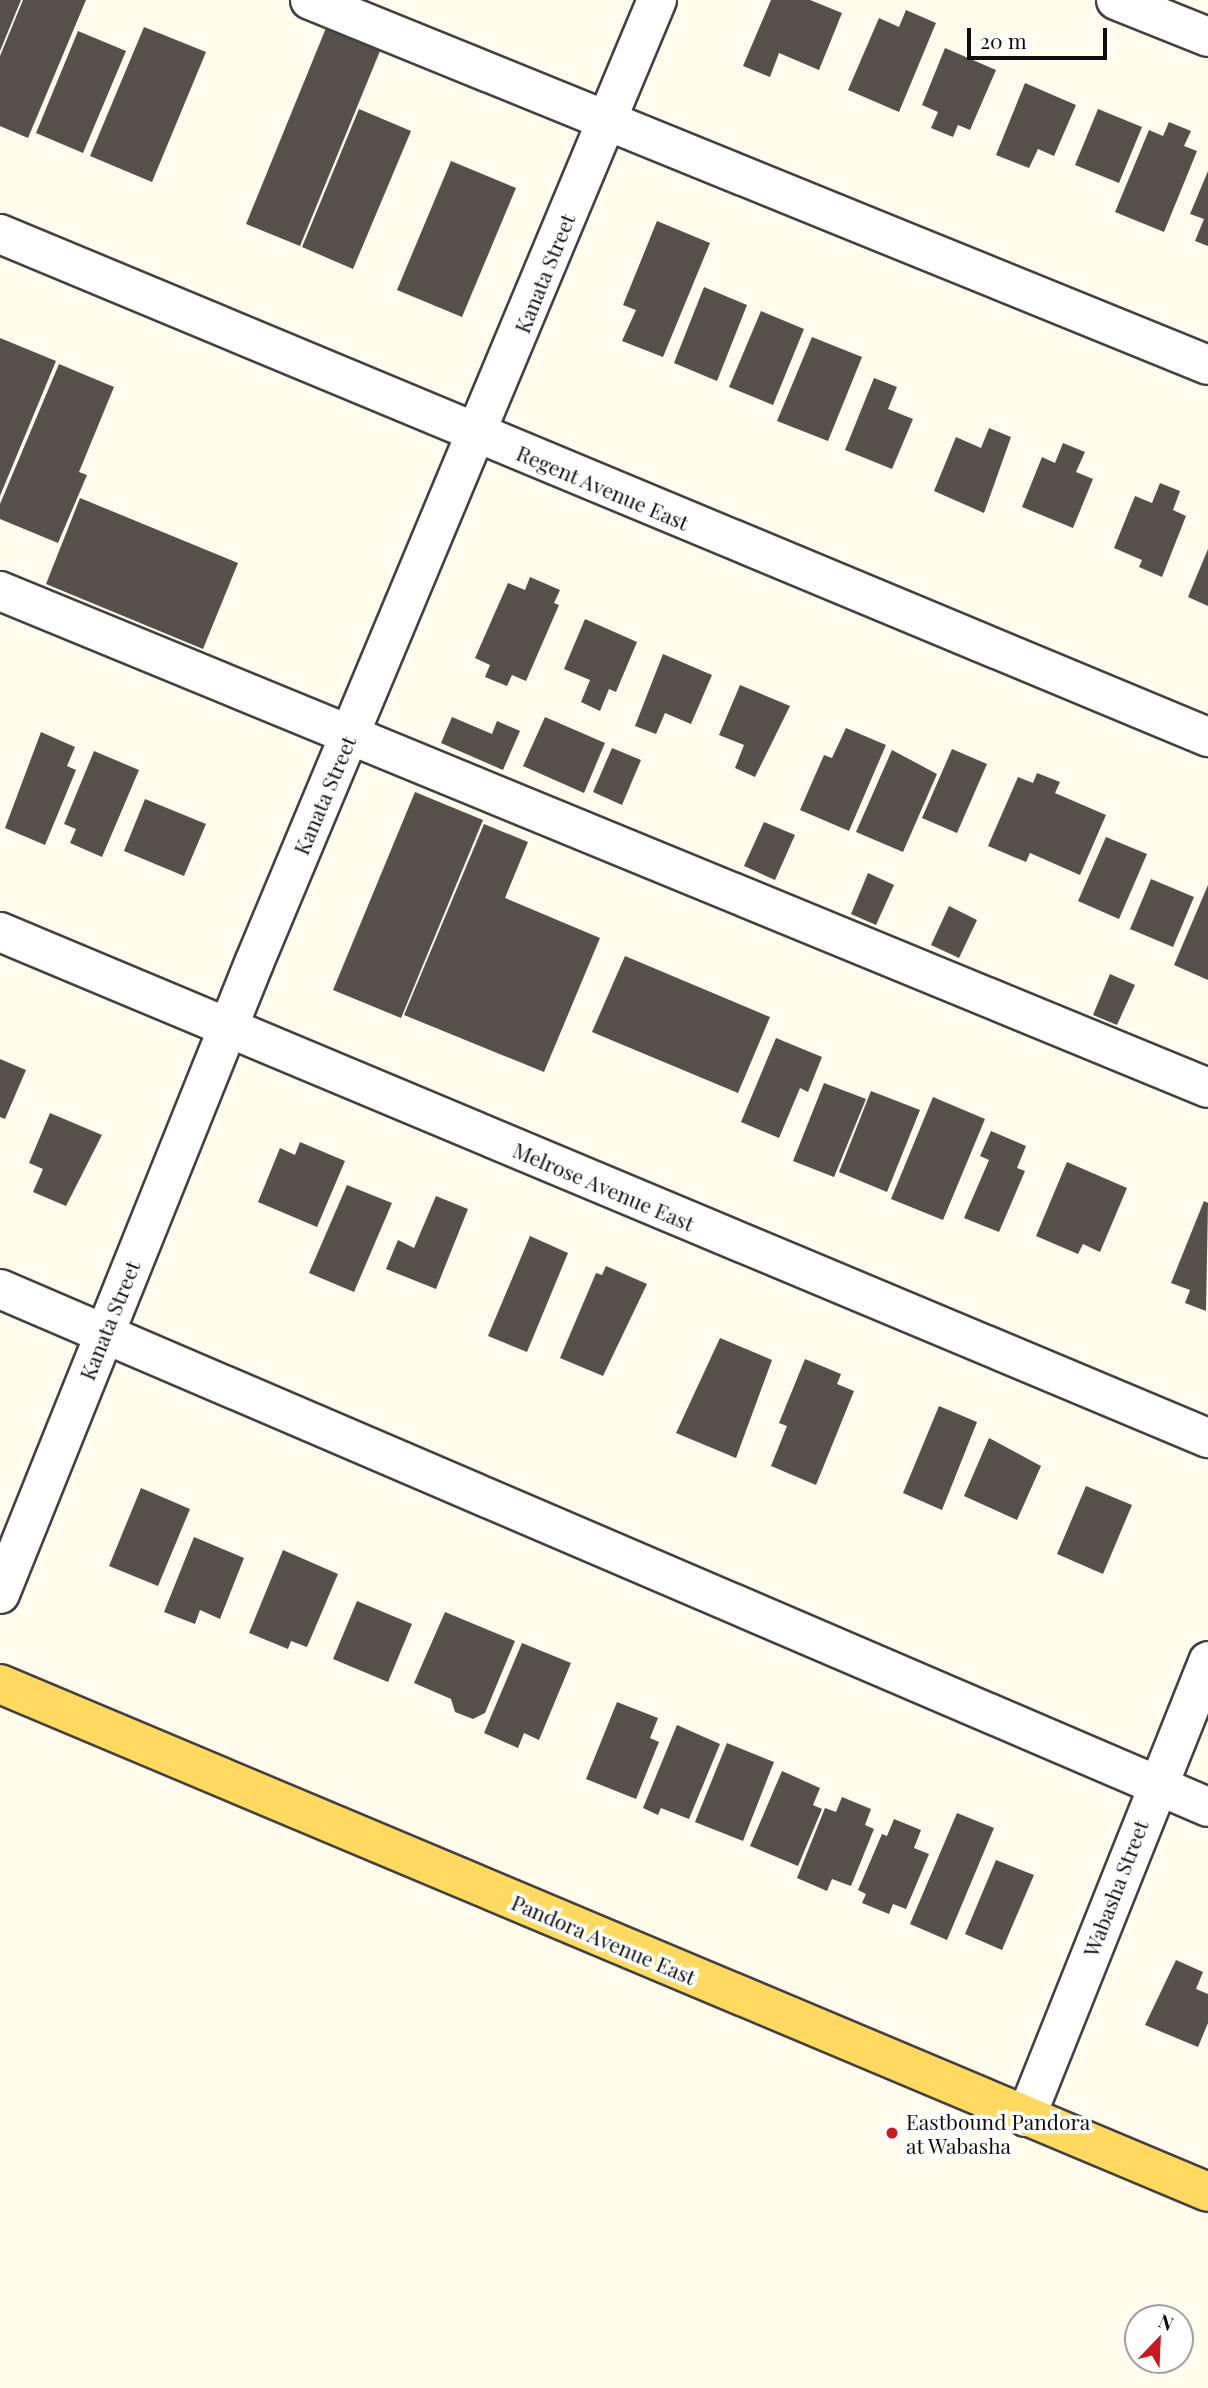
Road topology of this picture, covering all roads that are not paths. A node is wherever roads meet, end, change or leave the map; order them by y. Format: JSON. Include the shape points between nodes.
{"nodes":[{"id":1,"x":310,"y":0,"type":"edge"},
{"id":2,"x":657,"y":0,"type":"edge"},
{"id":3,"x":1116,"y":0,"type":"edge"},
{"id":4,"x":1208,"y":37,"type":"edge"},
{"id":5,"x":605,"y":122,"type":"junction"},
{"id":6,"x":0,"y":234,"type":"edge"},
{"id":7,"x":1208,"y":365,"type":"edge"},
{"id":8,"x":478,"y":434,"type":"junction"},
{"id":9,"x":0,"y":591,"type":"edge"},
{"id":10,"x":349,"y":735,"type":"junction"},
{"id":11,"x":1208,"y":737,"type":"edge"},
{"id":12,"x":0,"y":932,"type":"edge"},
{"id":13,"x":227,"y":1029,"type":"junction"},
{"id":14,"x":1208,"y":1088,"type":"edge"},
{"id":15,"x":0,"y":1289,"type":"edge"},
{"id":16,"x":103,"y":1333,"type":"junction"},
{"id":17,"x":1208,"y":1438,"type":"edge"},
{"id":18,"x":0,"y":1594,"type":"edge"},
{"id":19,"x":1208,"y":1661,"type":"edge"},
{"id":20,"x":0,"y":1684,"type":"edge"},
{"id":21,"x":1156,"y":1786,"type":"junction"},
{"id":22,"x":1208,"y":1807,"type":"edge"},
{"id":23,"x":1026,"y":2117,"type":"junction"},
{"id":24,"x":1208,"y":2192,"type":"edge"}],
"edges":[{"from":1,"to":5,"type":"street"},
{"from":2,"to":5,"type":"street","name":"Kanata Street"},
{"from":3,"to":4,"type":"street"},
{"from":5,"to":7,"type":"street"},
{"from":5,"to":8,"type":"street","name":"Kanata Street"},
{"from":6,"to":8,"type":"street","name":"Regent Avenue East"},
{"from":8,"to":10,"type":"street","name":"Kanata Street"},
{"from":8,"to":11,"type":"street","name":"Regent Avenue East"},
{"from":9,"to":10,"type":"street"},
{"from":10,"to":13,"type":"street","name":"Kanata Street"},
{"from":10,"to":14,"type":"street"},
{"from":12,"to":13,"type":"street","name":"Melrose Avenue East"},
{"from":13,"to":16,"type":"street","name":"Kanata Street"},
{"from":13,"to":17,"type":"street","name":"Melrose Avenue East"},
{"from":15,"to":16,"type":"street"},
{"from":16,"to":18,"type":"street","name":"Kanata Street"},
{"from":16,"to":21,"type":"street"},
{"from":19,"to":21,"type":"street","name":"Wabasha Street"},
{"from":20,"to":23,"type":"main road","name":"Pandora Avenue East"},
{"from":21,"to":22,"type":"street"},
{"from":21,"to":23,"type":"street","name":"Wabasha Street"},
{"from":23,"to":24,"type":"main road","name":"Pandora Avenue East"}]}
